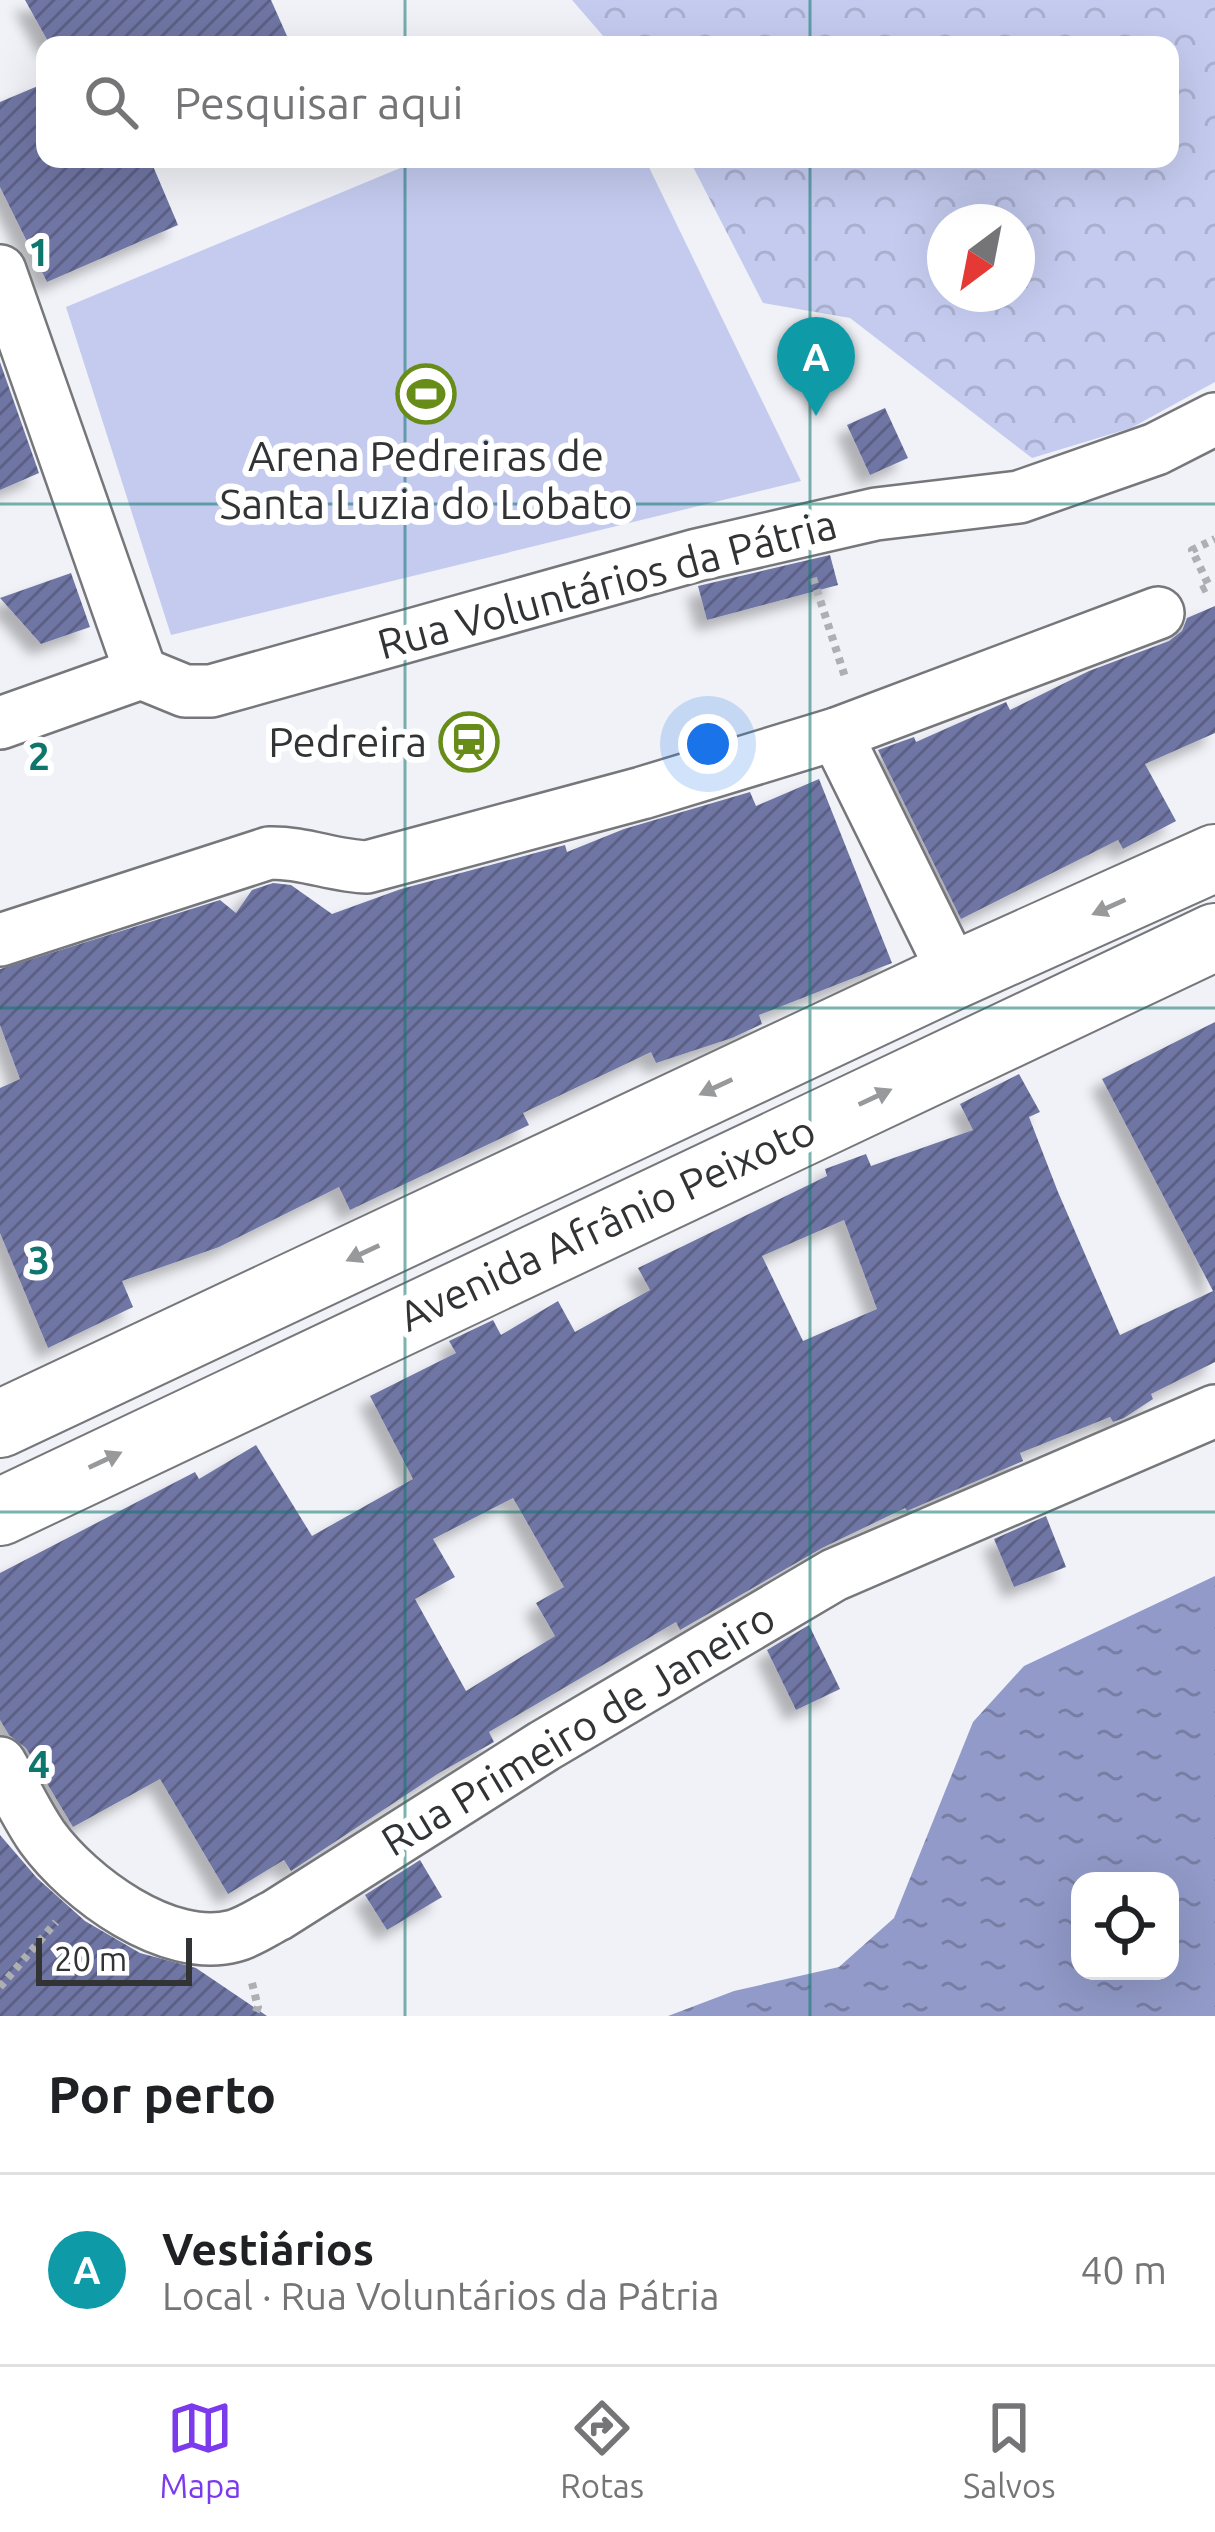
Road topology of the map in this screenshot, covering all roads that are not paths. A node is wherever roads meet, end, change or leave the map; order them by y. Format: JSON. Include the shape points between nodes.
{"nodes":[{"id":1,"x":0,"y":271,"type":"edge"},
{"id":2,"x":1215,"y":419,"type":"edge"},
{"id":3,"x":1157,"y":614,"type":"dead end"},
{"id":4,"x":141,"y":673,"type":"junction"},
{"id":5,"x":0,"y":723,"type":"edge"},
{"id":6,"x":836,"y":734,"type":"junction"},
{"id":7,"x":1215,"y":858,"type":"edge"},
{"id":8,"x":1215,"y":937,"type":"edge"},
{"id":9,"x":0,"y":940,"type":"edge"},
{"id":10,"x":955,"y":975,"type":"junction"},
{"id":11,"x":1215,"y":1411,"type":"edge"},
{"id":12,"x":0,"y":1424,"type":"edge"},
{"id":13,"x":0,"y":1512,"type":"edge"},
{"id":14,"x":0,"y":1762,"type":"edge"}],
"edges":[{"from":1,"to":4,"type":"street"},
{"from":2,"to":4,"type":"street","name":"Rua Voluntários da Pátria","via":[[1156,449],[1019,497],[876,514],[697,555],[211,691],[185,691]]},
{"from":3,"to":6,"type":"street"},
{"from":4,"to":5,"type":"street"},
{"from":6,"to":9,"type":"street","via":[[367,867],[269,854]]},
{"from":6,"to":10,"type":"street"},
{"from":7,"to":10,"type":"main road","name":"Avenida Afrânio Peixoto","one_way":true},
{"from":13,"to":8,"type":"main road","name":"Avenida Afrânio Peixoto","one_way":true},
{"from":10,"to":12,"type":"main road","name":"Avenida Afrânio Peixoto","one_way":true},
{"from":11,"to":14,"type":"street","name":"Rua Primeiro de Janeiro","via":[[834,1574],[236,1936],[174,1933],[87,1884],[43,1838]]}]}
